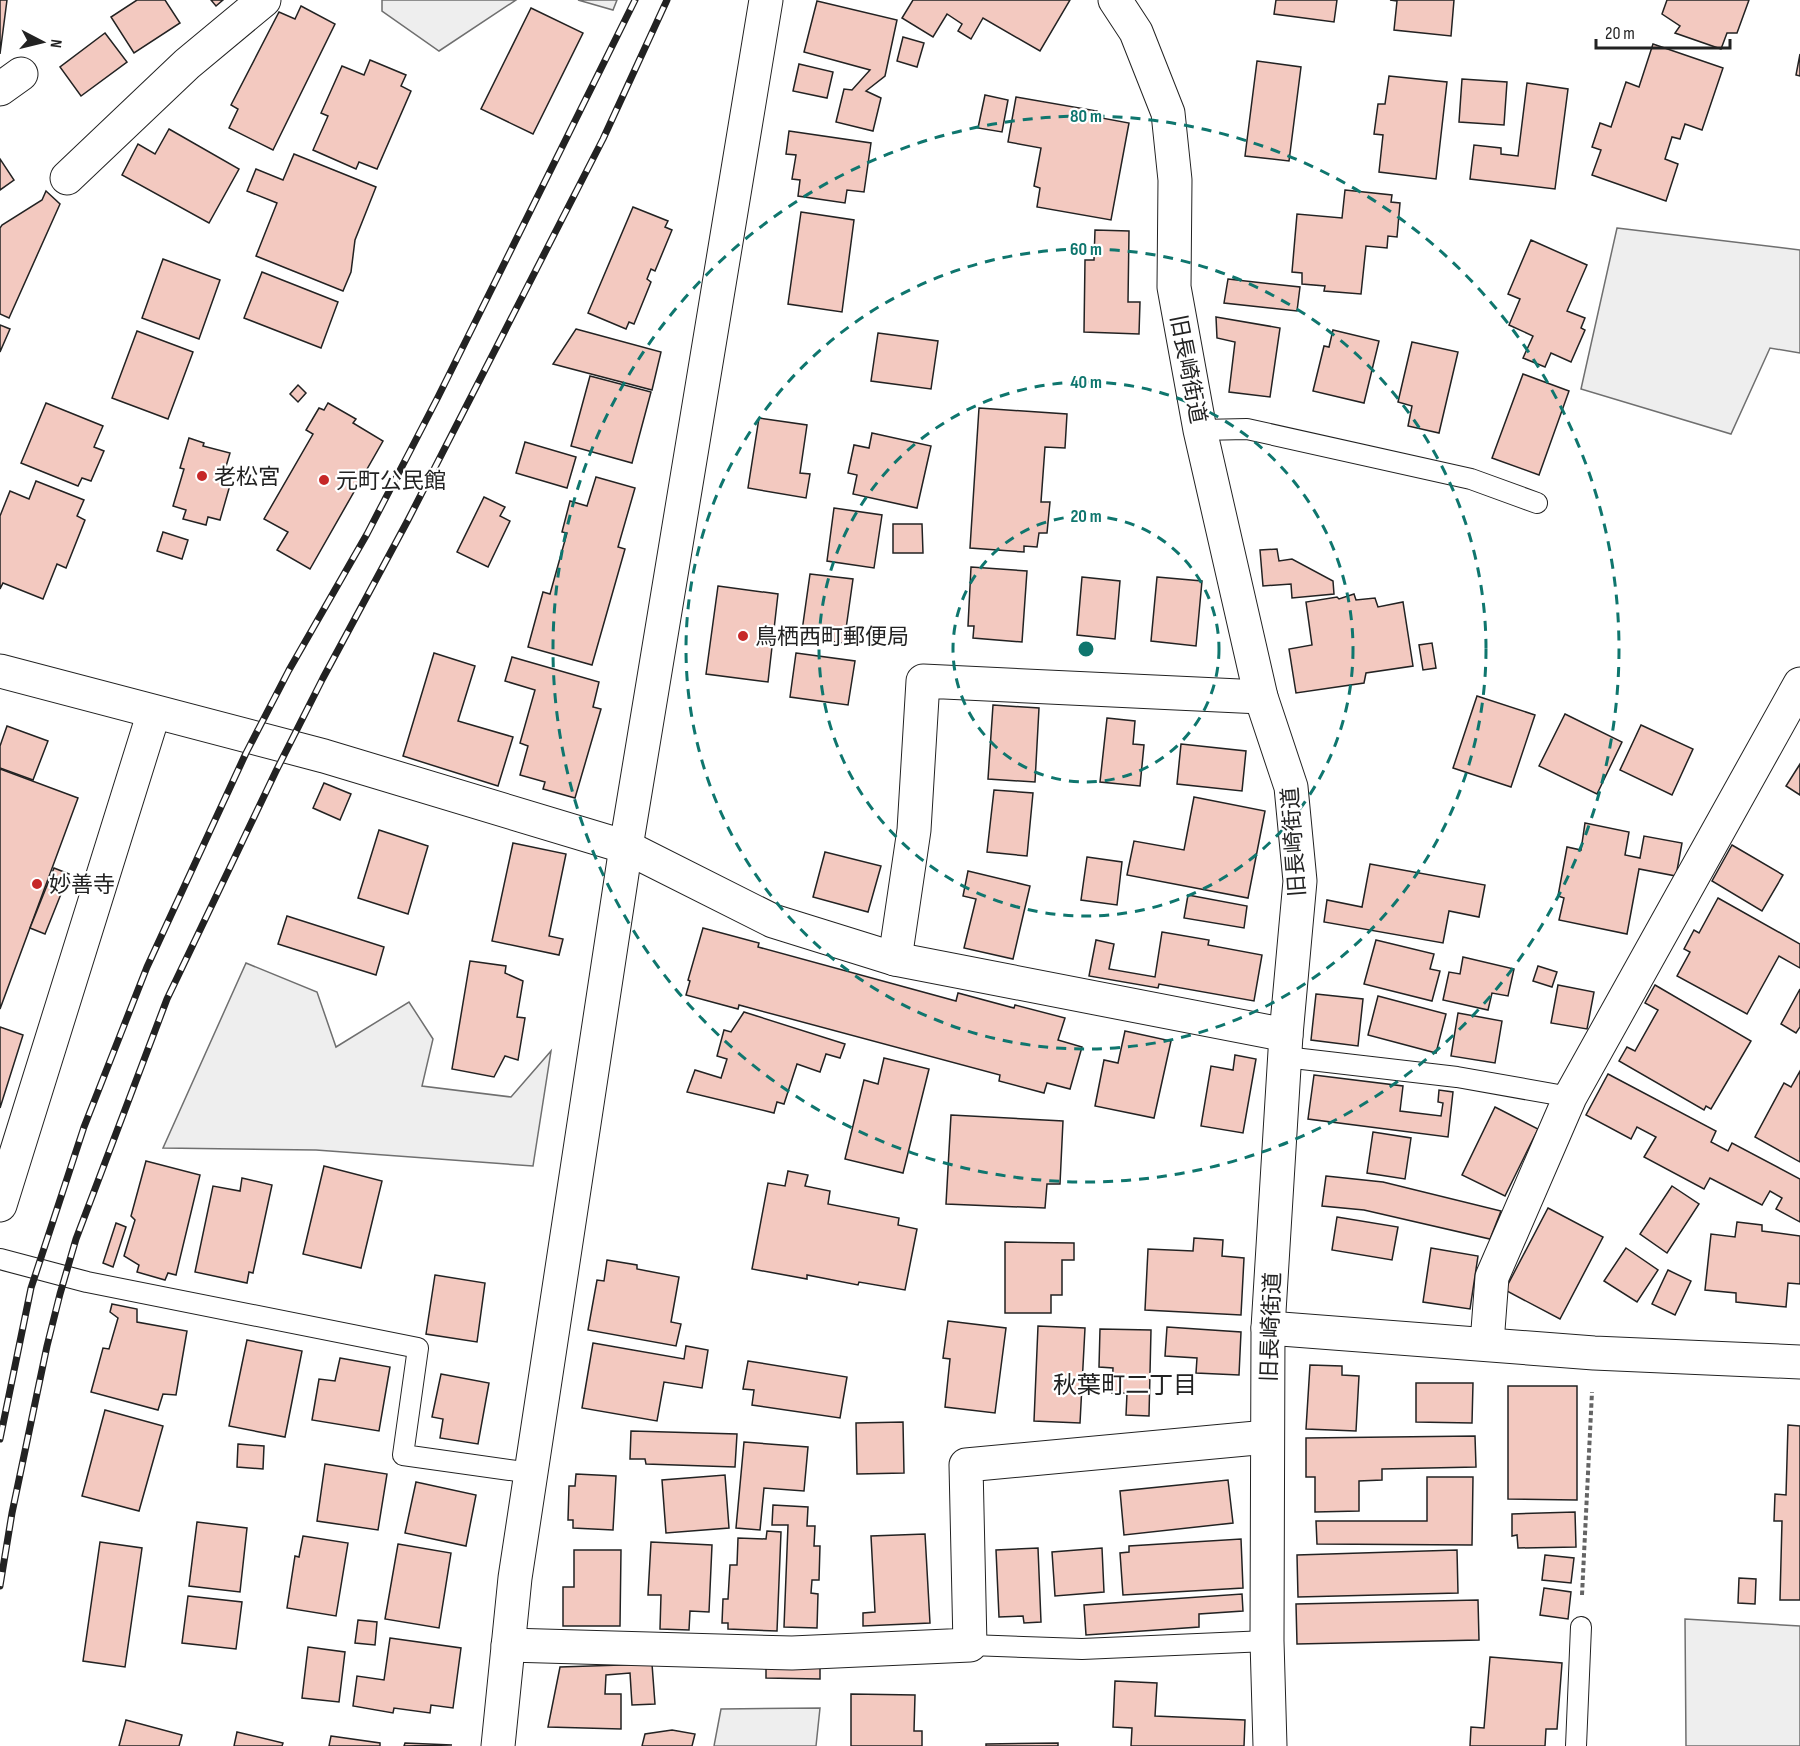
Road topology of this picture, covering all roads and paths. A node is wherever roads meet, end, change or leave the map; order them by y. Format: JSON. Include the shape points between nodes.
{"nodes":[{"id":1,"x":264,"y":0,"type":"edge"},
{"id":2,"x":766,"y":0,"type":"edge"},
{"id":3,"x":1115,"y":0,"type":"edge"},
{"id":4,"x":67,"y":178,"type":"dead end"},
{"id":5,"x":1200,"y":430,"type":"junction"},
{"id":6,"x":1537,"y":503,"type":"dead end"},
{"id":7,"x":0,"y":671,"type":"edge"},
{"id":8,"x":1800,"y":684,"type":"edge"},
{"id":9,"x":1261,"y":697,"type":"junction"},
{"id":10,"x":154,"y":712,"type":"junction"},
{"id":11,"x":626,"y":848,"type":"junction"},
{"id":12,"x":895,"y":959,"type":"junction"},
{"id":13,"x":1285,"y":1046,"type":"junction"},
{"id":14,"x":1570,"y":1096,"type":"junction"},
{"id":15,"x":0,"y":1205,"type":"edge"},
{"id":16,"x":0,"y":1259,"type":"edge"},
{"id":17,"x":1268,"y":1328,"type":"junction"},
{"id":18,"x":1486,"y":1343,"type":"junction"},
{"id":19,"x":1594,"y":1353,"type":"junction"},
{"id":20,"x":1800,"y":1362,"type":"edge"},
{"id":21,"x":1267,"y":1437,"type":"junction"},
{"id":22,"x":531,"y":1473,"type":"junction"},
{"id":23,"x":1581,"y":1627,"type":"joint"},
{"id":24,"x":1267,"y":1641,"type":"junction"},
{"id":25,"x":508,"y":1645,"type":"junction"},
{"id":26,"x":970,"y":1646,"type":"junction"},
{"id":27,"x":498,"y":1746,"type":"edge"},
{"id":28,"x":1270,"y":1746,"type":"edge"},
{"id":29,"x":1576,"y":1746,"type":"edge"}],
"edges":[{"from":1,"to":4,"type":"street","via":[[187,64]]},
{"from":2,"to":11,"type":"street"},
{"from":3,"to":5,"type":"street","name":"旧長崎街道","via":[[1136,32],[1168,113],[1175,180],[1174,287]]},
{"from":5,"to":6,"type":"lane","via":[[1258,431],[1471,479]]},
{"from":5,"to":9,"type":"street","name":"旧長崎街道"},
{"from":7,"to":10,"type":"street"},
{"from":8,"to":14,"type":"street"},
{"from":9,"to":12,"type":"street","via":[[923,681],[914,830]]},
{"from":9,"to":13,"type":"street","name":"旧長崎街道","via":[[1291,787],[1300,881]]},
{"from":10,"to":11,"type":"street","via":[[324,756]]},
{"from":10,"to":15,"type":"street"},
{"from":11,"to":12,"type":"street","via":[[773,921]]},
{"from":11,"to":22,"type":"street"},
{"from":12,"to":13,"type":"street"},
{"from":13,"to":14,"type":"lane"},
{"from":13,"to":17,"type":"street","name":"旧長崎街道"},
{"from":14,"to":18,"type":"street","via":[[1492,1277]]},
{"from":16,"to":22,"type":"lane","via":[[87,1282],[418,1348],[403,1455]]},
{"from":17,"to":18,"type":"street"},
{"from":17,"to":21,"type":"street","name":"旧長崎街道"},
{"from":18,"to":19,"type":"street"},
{"from":19,"to":20,"type":"street"},
{"from":19,"to":23,"type":"path"},
{"from":21,"to":24,"type":"street","name":"旧長崎街道"},
{"from":21,"to":26,"type":"street","via":[[966,1466]]},
{"from":22,"to":25,"type":"street"},
{"from":23,"to":29,"type":"lane"},
{"from":24,"to":26,"type":"lane","via":[[1082,1649]]},
{"from":24,"to":28,"type":"street","name":"旧長崎街道"},
{"from":25,"to":26,"type":"street","via":[[792,1653]]},
{"from":25,"to":27,"type":"street"}]}
